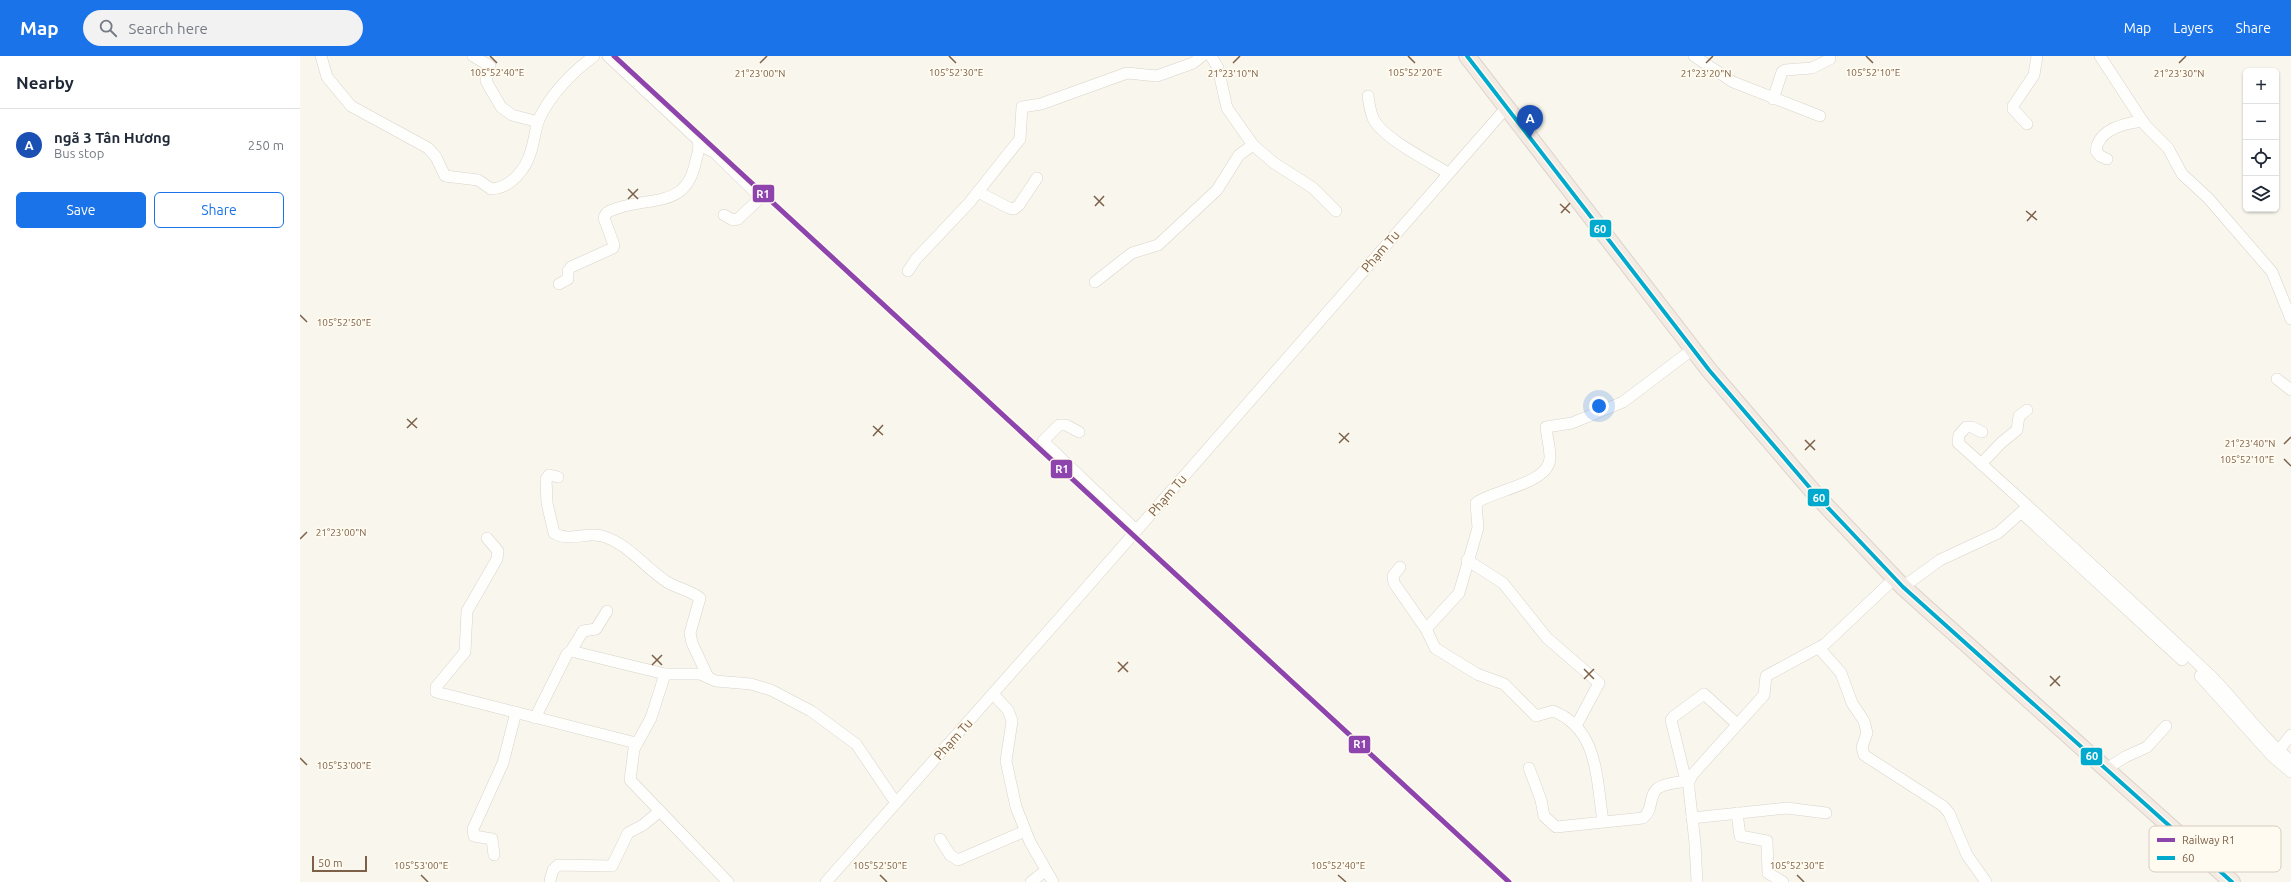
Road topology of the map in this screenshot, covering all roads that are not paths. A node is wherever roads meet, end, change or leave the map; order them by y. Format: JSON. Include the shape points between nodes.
{"nodes":[{"id":1,"x":321,"y":56,"type":"edge"},
{"id":2,"x":473,"y":56,"type":"edge"},
{"id":3,"x":594,"y":56,"type":"edge"},
{"id":4,"x":608,"y":56,"type":"edge"},
{"id":5,"x":1202,"y":56,"type":"edge"},
{"id":6,"x":1211,"y":56,"type":"edge"},
{"id":7,"x":1467,"y":56,"type":"edge"},
{"id":8,"x":1694,"y":56,"type":"edge"},
{"id":9,"x":2037,"y":56,"type":"edge"},
{"id":10,"x":2100,"y":56,"type":"edge"},
{"id":11,"x":1830,"y":59,"type":"dead end"},
{"id":12,"x":1368,"y":96,"type":"dead end"},
{"id":13,"x":1773,"y":99,"type":"junction"},
{"id":14,"x":1507,"y":107,"type":"junction"},
{"id":15,"x":1820,"y":116,"type":"dead end"},
{"id":16,"x":2143,"y":121,"type":"junction"},
{"id":17,"x":538,"y":122,"type":"junction"},
{"id":18,"x":2027,"y":124,"type":"dead end"},
{"id":19,"x":699,"y":145,"type":"junction"},
{"id":20,"x":1253,"y":145,"type":"junction"},
{"id":21,"x":2107,"y":159,"type":"dead end"},
{"id":22,"x":1448,"y":173,"type":"junction"},
{"id":23,"x":1037,"y":178,"type":"dead end"},
{"id":24,"x":978,"y":192,"type":"junction"},
{"id":25,"x":1336,"y":211,"type":"dead end"},
{"id":26,"x":724,"y":215,"type":"dead end"},
{"id":27,"x":908,"y":271,"type":"dead end"},
{"id":28,"x":1095,"y":282,"type":"dead end"},
{"id":29,"x":559,"y":284,"type":"dead end"},
{"id":30,"x":2291,"y":319,"type":"edge"},
{"id":31,"x":1693,"y":349,"type":"junction"},
{"id":32,"x":2277,"y":379,"type":"dead end"},
{"id":33,"x":2291,"y":390,"type":"edge"},
{"id":34,"x":2027,"y":410,"type":"dead end"},
{"id":35,"x":1078,"y":432,"type":"dead end"},
{"id":36,"x":1982,"y":432,"type":"dead end"},
{"id":37,"x":1981,"y":464,"type":"junction"},
{"id":38,"x":558,"y":477,"type":"dead end"},
{"id":39,"x":2025,"y":510,"type":"junction"},
{"id":40,"x":1136,"y":530,"type":"junction"},
{"id":41,"x":487,"y":538,"type":"dead end"},
{"id":42,"x":1467,"y":560,"type":"junction"},
{"id":43,"x":1400,"y":567,"type":"dead end"},
{"id":44,"x":1899,"y":583,"type":"junction"},
{"id":45,"x":2126,"y":601,"type":"junction"},
{"id":46,"x":607,"y":611,"type":"dead end"},
{"id":47,"x":1426,"y":630,"type":"junction"},
{"id":48,"x":1820,"y":648,"type":"junction"},
{"id":49,"x":571,"y":651,"type":"junction"},
{"id":50,"x":665,"y":674,"type":"junction"},
{"id":51,"x":708,"y":677,"type":"junction"},
{"id":52,"x":993,"y":694,"type":"junction"},
{"id":53,"x":516,"y":712,"type":"junction"},
{"id":54,"x":535,"y":718,"type":"junction"},
{"id":55,"x":1736,"y":724,"type":"junction"},
{"id":56,"x":1576,"y":726,"type":"junction"},
{"id":57,"x":2166,"y":726,"type":"dead end"},
{"id":58,"x":2291,"y":734,"type":"edge"},
{"id":59,"x":636,"y":743,"type":"junction"},
{"id":60,"x":2279,"y":750,"type":"junction"},
{"id":61,"x":2291,"y":761,"type":"edge"},
{"id":62,"x":1529,"y":768,"type":"dead end"},
{"id":63,"x":2106,"y":769,"type":"junction"},
{"id":64,"x":2291,"y":772,"type":"edge"},
{"id":65,"x":1687,"y":781,"type":"junction"},
{"id":66,"x":896,"y":803,"type":"junction"},
{"id":67,"x":660,"y":811,"type":"junction"},
{"id":68,"x":1737,"y":813,"type":"junction"},
{"id":69,"x":1826,"y":813,"type":"dead end"},
{"id":70,"x":1692,"y":818,"type":"junction"},
{"id":71,"x":1603,"y":821,"type":"junction"},
{"id":72,"x":2170,"y":826,"type":"edge"},
{"id":73,"x":1025,"y":831,"type":"junction"},
{"id":74,"x":940,"y":839,"type":"dead end"},
{"id":75,"x":494,"y":855,"type":"dead end"},
{"id":76,"x":1045,"y":871,"type":"junction"},
{"id":77,"x":2221,"y":872,"type":"edge"},
{"id":78,"x":550,"y":880,"type":"dead end"},
{"id":79,"x":728,"y":882,"type":"edge"},
{"id":80,"x":826,"y":882,"type":"edge"},
{"id":81,"x":1032,"y":882,"type":"edge"},
{"id":82,"x":1053,"y":882,"type":"edge"},
{"id":83,"x":1696,"y":882,"type":"edge"},
{"id":84,"x":1783,"y":882,"type":"edge"},
{"id":85,"x":1986,"y":882,"type":"edge"},
{"id":86,"x":2232,"y":882,"type":"edge"}],
"edges":[{"from":1,"to":17,"type":"street","via":[[327,77],[351,106],[428,148],[436,157],[442,172],[448,177],[475,179],[491,189],[508,184],[517,177],[529,156]]},
{"from":2,"to":17,"type":"street","via":[[490,66],[486,81],[498,104],[512,115]]},
{"from":3,"to":17,"type":"street","via":[[571,75]]},
{"from":4,"to":19,"type":"street","via":[[697,139]]},
{"from":5,"to":24,"type":"street","via":[[1193,64],[1157,76],[1127,72],[1041,104],[1022,107],[1020,138]]},
{"from":6,"to":20,"type":"street","via":[[1218,68],[1227,108]]},
{"from":7,"to":14,"type":"highway"},
{"from":8,"to":13,"type":"street","via":[[1733,82]]},
{"from":9,"to":18,"type":"street","via":[[2034,75],[2012,106]]},
{"from":10,"to":16,"type":"street"},
{"from":11,"to":13,"type":"street","via":[[1812,68],[1782,72]]},
{"from":12,"to":22,"type":"street","via":[[1373,118],[1378,124],[1402,144]]},
{"from":13,"to":15,"type":"street"},
{"from":14,"to":22,"type":"street","name":"Phạm Tu"},
{"from":14,"to":31,"type":"highway"},
{"from":16,"to":21,"type":"street","via":[[2120,125],[2104,136],[2096,146],[2096,151]]},
{"from":16,"to":30,"type":"street","via":[[2168,148],[2182,174],[2208,198],[2272,272]]},
{"from":19,"to":26,"type":"street","via":[[714,152],[759,196],[738,219],[733,220]]},
{"from":19,"to":29,"type":"street","via":[[695,168],[681,192],[675,196],[606,213],[604,218],[614,245],[571,267],[568,279]]},
{"from":20,"to":25,"type":"street","via":[[1274,163],[1313,188]]},
{"from":20,"to":28,"type":"street","via":[[1239,155],[1217,190],[1158,245],[1132,253]]},
{"from":22,"to":40,"type":"street","name":"Phạm Tu"},
{"from":23,"to":24,"type":"street","via":[[1014,209]]},
{"from":24,"to":27,"type":"street"},
{"from":31,"to":42,"type":"street","via":[[1623,402],[1572,423],[1546,427],[1550,459],[1548,466],[1532,480],[1476,503],[1478,528]]},
{"from":31,"to":44,"type":"highway","via":[[1816,495]]},
{"from":32,"to":33,"type":"street"},
{"from":34,"to":37,"type":"street","via":[[2020,416],[2017,430]]},
{"from":35,"to":40,"type":"street","via":[[1066,425],[1059,425],[1043,441]]},
{"from":36,"to":37,"type":"street","via":[[1966,427],[1958,438],[1958,443]]},
{"from":37,"to":39,"type":"street"},
{"from":38,"to":51,"type":"street","via":[[549,475],[546,479],[546,503],[554,533],[565,538],[586,534],[610,538],[636,554],[668,583],[700,598],[690,633]]},
{"from":39,"to":44,"type":"street","via":[[1998,533],[1940,560]]},
{"from":39,"to":45,"type":"street"},
{"from":40,"to":52,"type":"street","name":"Phạm Tu"},
{"from":41,"to":53,"type":"street","via":[[498,551],[497,559],[467,611],[465,652],[435,689],[436,692]]},
{"from":42,"to":47,"type":"street","via":[[1459,592]]},
{"from":42,"to":56,"type":"street","via":[[1503,583],[1547,638],[1599,683]]},
{"from":43,"to":47,"type":"street","via":[[1393,576],[1394,583]]},
{"from":44,"to":48,"type":"street"},
{"from":44,"to":63,"type":"highway"},
{"from":45,"to":60,"type":"street","via":[[2221,686]]},
{"from":45,"to":64,"type":"street","via":[[2202,678],[2273,757]]},
{"from":46,"to":49,"type":"street","via":[[596,629],[583,631]]},
{"from":47,"to":56,"type":"street","via":[[1440,652],[1477,674],[1504,684],[1536,716],[1553,711]]},
{"from":48,"to":55,"type":"street","via":[[1766,676],[1764,695]]},
{"from":48,"to":85,"type":"street","via":[[1841,673],[1852,704],[1864,721],[1867,734],[1862,747],[1864,755],[1943,806],[1951,817],[1967,855]]},
{"from":49,"to":50,"type":"street"},
{"from":49,"to":54,"type":"street","via":[[567,654]]},
{"from":50,"to":51,"type":"street","via":[[700,674]]},
{"from":50,"to":59,"type":"street","via":[[651,718]]},
{"from":51,"to":66,"type":"street","via":[[716,681],[761,686],[812,711],[856,744]]},
{"from":52,"to":66,"type":"street","name":"Phạm Tu"},
{"from":52,"to":73,"type":"street","via":[[1011,716],[1007,769]]},
{"from":53,"to":54,"type":"street"},
{"from":53,"to":75,"type":"street","via":[[502,763],[473,829],[474,836],[492,839]]},
{"from":54,"to":59,"type":"street"},
{"from":55,"to":65,"type":"street"},
{"from":55,"to":65,"type":"street","via":[[1704,694],[1673,717],[1672,726]]},
{"from":56,"to":71,"type":"street","via":[[1591,747]]},
{"from":57,"to":63,"type":"street","via":[[2147,747]]},
{"from":58,"to":60,"type":"street"},
{"from":59,"to":67,"type":"street","via":[[630,780]]},
{"from":60,"to":61,"type":"street"},
{"from":62,"to":71,"type":"street","via":[[1544,816],[1556,827]]},
{"from":63,"to":72,"type":"highway"},
{"from":65,"to":70,"type":"street"},
{"from":65,"to":71,"type":"street","via":[[1659,787],[1650,810],[1643,818]]},
{"from":66,"to":80,"type":"street","name":"Phạm Tu"},
{"from":67,"to":78,"type":"street","via":[[628,833],[612,866],[558,865],[553,870]]},
{"from":67,"to":79,"type":"street"},
{"from":68,"to":69,"type":"street","via":[[1787,808]]},
{"from":68,"to":70,"type":"street"},
{"from":68,"to":84,"type":"street","via":[[1740,836],[1767,841],[1768,873]]},
{"from":70,"to":83,"type":"street"},
{"from":73,"to":74,"type":"street","via":[[958,860],[950,855]]},
{"from":73,"to":76,"type":"street"},
{"from":76,"to":81,"type":"street"},
{"from":76,"to":82,"type":"street"},
{"from":77,"to":86,"type":"highway"}]}
